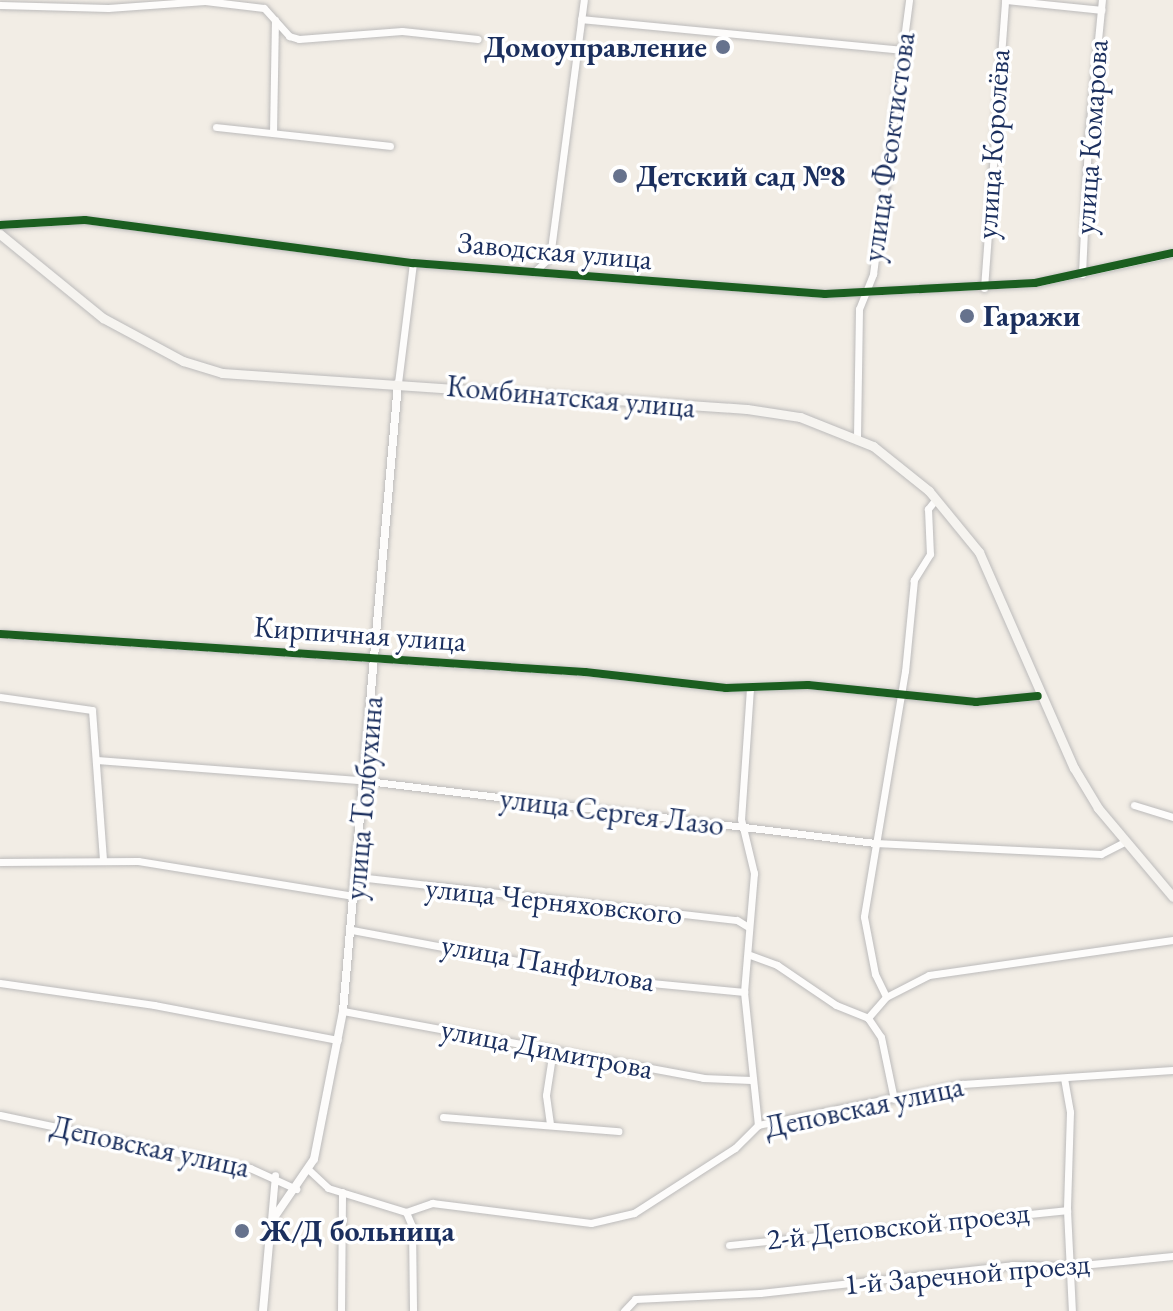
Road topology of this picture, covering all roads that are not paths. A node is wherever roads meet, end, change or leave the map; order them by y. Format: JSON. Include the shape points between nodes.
{"nodes":[{"id":1,"x":584,"y":0,"type":"edge"},
{"id":2,"x":909,"y":0,"type":"edge"},
{"id":3,"x":1005,"y":0,"type":"edge"},
{"id":4,"x":1102,"y":0,"type":"edge"},
{"id":5,"x":37,"y":3,"type":"edge"},
{"id":6,"x":0,"y":5,"type":"edge"},
{"id":7,"x":1101,"y":10,"type":"junction"},
{"id":8,"x":275,"y":18,"type":"junction"},
{"id":9,"x":581,"y":19,"type":"junction"},
{"id":10,"x":478,"y":39,"type":"dead end"},
{"id":11,"x":903,"y":50,"type":"junction"},
{"id":12,"x":216,"y":127,"type":"dead end"},
{"id":13,"x":273,"y":133,"type":"junction"},
{"id":14,"x":390,"y":146,"type":"dead end"},
{"id":15,"x":0,"y":225,"type":"edge"},
{"id":16,"x":0,"y":234,"type":"edge"},
{"id":17,"x":1173,"y":253,"type":"edge"},
{"id":18,"x":413,"y":263,"type":"junction"},
{"id":19,"x":532,"y":273,"type":"junction"},
{"id":20,"x":1082,"y":274,"type":"junction"},
{"id":21,"x":984,"y":288,"type":"junction"},
{"id":22,"x":864,"y":293,"type":"junction"},
{"id":23,"x":398,"y":383,"type":"junction"},
{"id":24,"x":857,"y":437,"type":"junction"},
{"id":25,"x":936,"y":499,"type":"junction"},
{"id":26,"x":0,"y":634,"type":"edge"},
{"id":27,"x":376,"y":658,"type":"junction"},
{"id":28,"x":750,"y":688,"type":"junction"},
{"id":29,"x":899,"y":695,"type":"junction"},
{"id":30,"x":1038,"y":696,"type":"junction"},
{"id":31,"x":0,"y":697,"type":"edge"},
{"id":32,"x":97,"y":760,"type":"junction"},
{"id":33,"x":367,"y":781,"type":"junction"},
{"id":34,"x":1134,"y":805,"type":"dead end"},
{"id":35,"x":1173,"y":817,"type":"edge"},
{"id":36,"x":742,"y":827,"type":"junction"},
{"id":37,"x":1125,"y":842,"type":"junction"},
{"id":38,"x":875,"y":843,"type":"junction"},
{"id":39,"x":103,"y":859,"type":"junction"},
{"id":40,"x":0,"y":862,"type":"edge"},
{"id":41,"x":358,"y":877,"type":"junction"},
{"id":42,"x":355,"y":896,"type":"junction"},
{"id":43,"x":1173,"y":897,"type":"edge"},
{"id":44,"x":748,"y":927,"type":"junction"},
{"id":45,"x":352,"y":930,"type":"junction"},
{"id":46,"x":1173,"y":940,"type":"edge"},
{"id":47,"x":750,"y":955,"type":"junction"},
{"id":48,"x":0,"y":983,"type":"edge"},
{"id":49,"x":744,"y":992,"type":"junction"},
{"id":50,"x":886,"y":997,"type":"junction"},
{"id":51,"x":343,"y":1011,"type":"junction"},
{"id":52,"x":868,"y":1018,"type":"junction"},
{"id":53,"x":338,"y":1040,"type":"junction"},
{"id":54,"x":553,"y":1050,"type":"junction"},
{"id":55,"x":1173,"y":1070,"type":"edge"},
{"id":56,"x":1064,"y":1078,"type":"junction"},
{"id":57,"x":751,"y":1080,"type":"junction"},
{"id":58,"x":894,"y":1099,"type":"junction"},
{"id":59,"x":0,"y":1115,"type":"edge"},
{"id":60,"x":443,"y":1117,"type":"dead end"},
{"id":61,"x":550,"y":1124,"type":"junction"},
{"id":62,"x":758,"y":1125,"type":"junction"},
{"id":63,"x":618,"y":1131,"type":"dead end"},
{"id":64,"x":309,"y":1170,"type":"junction"},
{"id":65,"x":275,"y":1175,"type":"junction"},
{"id":66,"x":296,"y":1189,"type":"junction"},
{"id":67,"x":342,"y":1192,"type":"junction"},
{"id":68,"x":1067,"y":1210,"type":"junction"},
{"id":69,"x":406,"y":1212,"type":"junction"},
{"id":70,"x":271,"y":1222,"type":"junction"},
{"id":71,"x":729,"y":1245,"type":"dead end"},
{"id":72,"x":1173,"y":1256,"type":"edge"},
{"id":73,"x":1071,"y":1266,"type":"junction"},
{"id":74,"x":263,"y":1311,"type":"edge"},
{"id":75,"x":341,"y":1311,"type":"edge"},
{"id":76,"x":413,"y":1311,"type":"edge"},
{"id":77,"x":624,"y":1311,"type":"edge"},
{"id":78,"x":1072,"y":1311,"type":"edge"}],
"edges":[{"from":1,"to":9,"type":"street"},
{"from":2,"to":11,"type":"street","name":"улица Феоктистова"},
{"from":3,"to":7,"type":"street"},
{"from":3,"to":21,"type":"street","name":"улица Королёва"},
{"from":4,"to":7,"type":"street","name":"улица Комарова"},
{"from":5,"to":6,"type":"street"},
{"from":5,"to":8,"type":"street","via":[[205,1],[264,8]]},
{"from":7,"to":20,"type":"street","name":"улица Комарова"},
{"from":8,"to":10,"type":"street","via":[[289,36],[299,39],[414,31]]},
{"from":8,"to":13,"type":"street"},
{"from":9,"to":11,"type":"street"},
{"from":9,"to":19,"type":"street","via":[[550,257]]},
{"from":11,"to":22,"type":"street","name":"улица Феоктистова","via":[[873,274]]},
{"from":12,"to":13,"type":"street"},
{"from":13,"to":14,"type":"street"},
{"from":15,"to":18,"type":"street","name":"Заводская улица","via":[[85,220]]},
{"from":16,"to":23,"type":"main road","name":"Комбинатская улица","via":[[103,318],[183,361],[254,379]]},
{"from":17,"to":20,"type":"street","name":"Заводская улица"},
{"from":18,"to":19,"type":"street","name":"Заводская улица"},
{"from":18,"to":23,"type":"street","name":"улица Толбухина"},
{"from":19,"to":22,"type":"street","name":"Заводская улица"},
{"from":20,"to":21,"type":"street","name":"Заводская улица"},
{"from":21,"to":22,"type":"street","name":"Заводская улица"},
{"from":22,"to":24,"type":"street","name":"улица Феоктистова","via":[[857,325]]},
{"from":23,"to":24,"type":"main road","name":"Комбинатская улица","via":[[775,412]]},
{"from":23,"to":27,"type":"street","name":"улица Толбухина"},
{"from":24,"to":25,"type":"main road","name":"Комбинатская улица"},
{"from":25,"to":29,"type":"street","via":[[928,509],[930,554],[914,580]]},
{"from":25,"to":30,"type":"main road","name":"Комбинатская улица","via":[[979,552]]},
{"from":26,"to":27,"type":"street","name":"Кирпичная улица"},
{"from":27,"to":28,"type":"street","name":"Кирпичная улица"},
{"from":27,"to":33,"type":"street","name":"улица Толбухина"},
{"from":28,"to":29,"type":"street","name":"Кирпичная улица"},
{"from":28,"to":36,"type":"street"},
{"from":29,"to":30,"type":"street","via":[[976,702]]},
{"from":29,"to":38,"type":"street"},
{"from":30,"to":37,"type":"main road","name":"Комбинатская улица","via":[[1074,768]]},
{"from":31,"to":32,"type":"street","via":[[88,706],[95,717]]},
{"from":32,"to":33,"type":"street","name":"улица Сергея Лазо"},
{"from":32,"to":39,"type":"street"},
{"from":33,"to":36,"type":"street","name":"улица Сергея Лазо"},
{"from":33,"to":41,"type":"street","name":"улица Толбухина"},
{"from":34,"to":35,"type":"street"},
{"from":36,"to":38,"type":"street","name":"улица Сергея Лазо"},
{"from":36,"to":44,"type":"street","via":[[754,873]]},
{"from":37,"to":38,"type":"street","name":"улица Сергея Лазо","via":[[1101,854]]},
{"from":37,"to":43,"type":"main road","name":"Комбинатская улица"},
{"from":38,"to":50,"type":"street","via":[[864,917],[875,974]]},
{"from":39,"to":40,"type":"street"},
{"from":39,"to":42,"type":"street"},
{"from":41,"to":42,"type":"street","name":"улица Толбухина"},
{"from":41,"to":44,"type":"street","name":"улица Черняховского","via":[[737,920]]},
{"from":42,"to":45,"type":"street","name":"улица Толбухина"},
{"from":44,"to":47,"type":"street"},
{"from":45,"to":49,"type":"street","name":"улица Панфилова","via":[[620,980]]},
{"from":45,"to":51,"type":"street","name":"улица Толбухина"},
{"from":46,"to":50,"type":"street","via":[[929,975]]},
{"from":47,"to":49,"type":"street"},
{"from":47,"to":52,"type":"street"},
{"from":48,"to":53,"type":"street"},
{"from":49,"to":57,"type":"street"},
{"from":50,"to":52,"type":"street"},
{"from":51,"to":53,"type":"street","name":"улица Толбухина"},
{"from":51,"to":54,"type":"street","name":"улица Димитрова"},
{"from":52,"to":58,"type":"street","via":[[881,1037]]},
{"from":53,"to":64,"type":"street","name":"улица Толбухина"},
{"from":54,"to":57,"type":"street","name":"улица Димитрова","via":[[703,1078]]},
{"from":54,"to":61,"type":"street","via":[[546,1095]]},
{"from":55,"to":56,"type":"street","name":"Деповская улица"},
{"from":56,"to":58,"type":"street","name":"Деповская улица","via":[[962,1084]]},
{"from":56,"to":68,"type":"street","via":[[1070,1112]]},
{"from":57,"to":62,"type":"street"},
{"from":58,"to":62,"type":"street","name":"Деповская улица"},
{"from":59,"to":65,"type":"street","name":"Деповская улица"},
{"from":60,"to":61,"type":"street"},
{"from":61,"to":63,"type":"street"},
{"from":62,"to":69,"type":"street","name":"Деповская улица","via":[[700,1173],[634,1213],[610,1221],[476,1213],[432,1203]]},
{"from":64,"to":66,"type":"street","name":"улица Толбухина"},
{"from":64,"to":67,"type":"street","name":"Деповская улица","via":[[318,1182]]},
{"from":65,"to":66,"type":"street","name":"Деповская улица"},
{"from":65,"to":70,"type":"street"},
{"from":66,"to":70,"type":"street","name":"улица Толбухина"},
{"from":67,"to":69,"type":"street","name":"Деповская улица"},
{"from":67,"to":75,"type":"street"},
{"from":68,"to":71,"type":"street","name":"2-й Деповской проезд"},
{"from":68,"to":73,"type":"street"},
{"from":69,"to":76,"type":"street","via":[[412,1226]]},
{"from":70,"to":74,"type":"street"},
{"from":72,"to":73,"type":"street","name":"1-й Заречной проезд"},
{"from":73,"to":77,"type":"street","name":"1-й Заречной проезд","via":[[1012,1265],[760,1293],[635,1299]]},
{"from":73,"to":78,"type":"street"}]}
